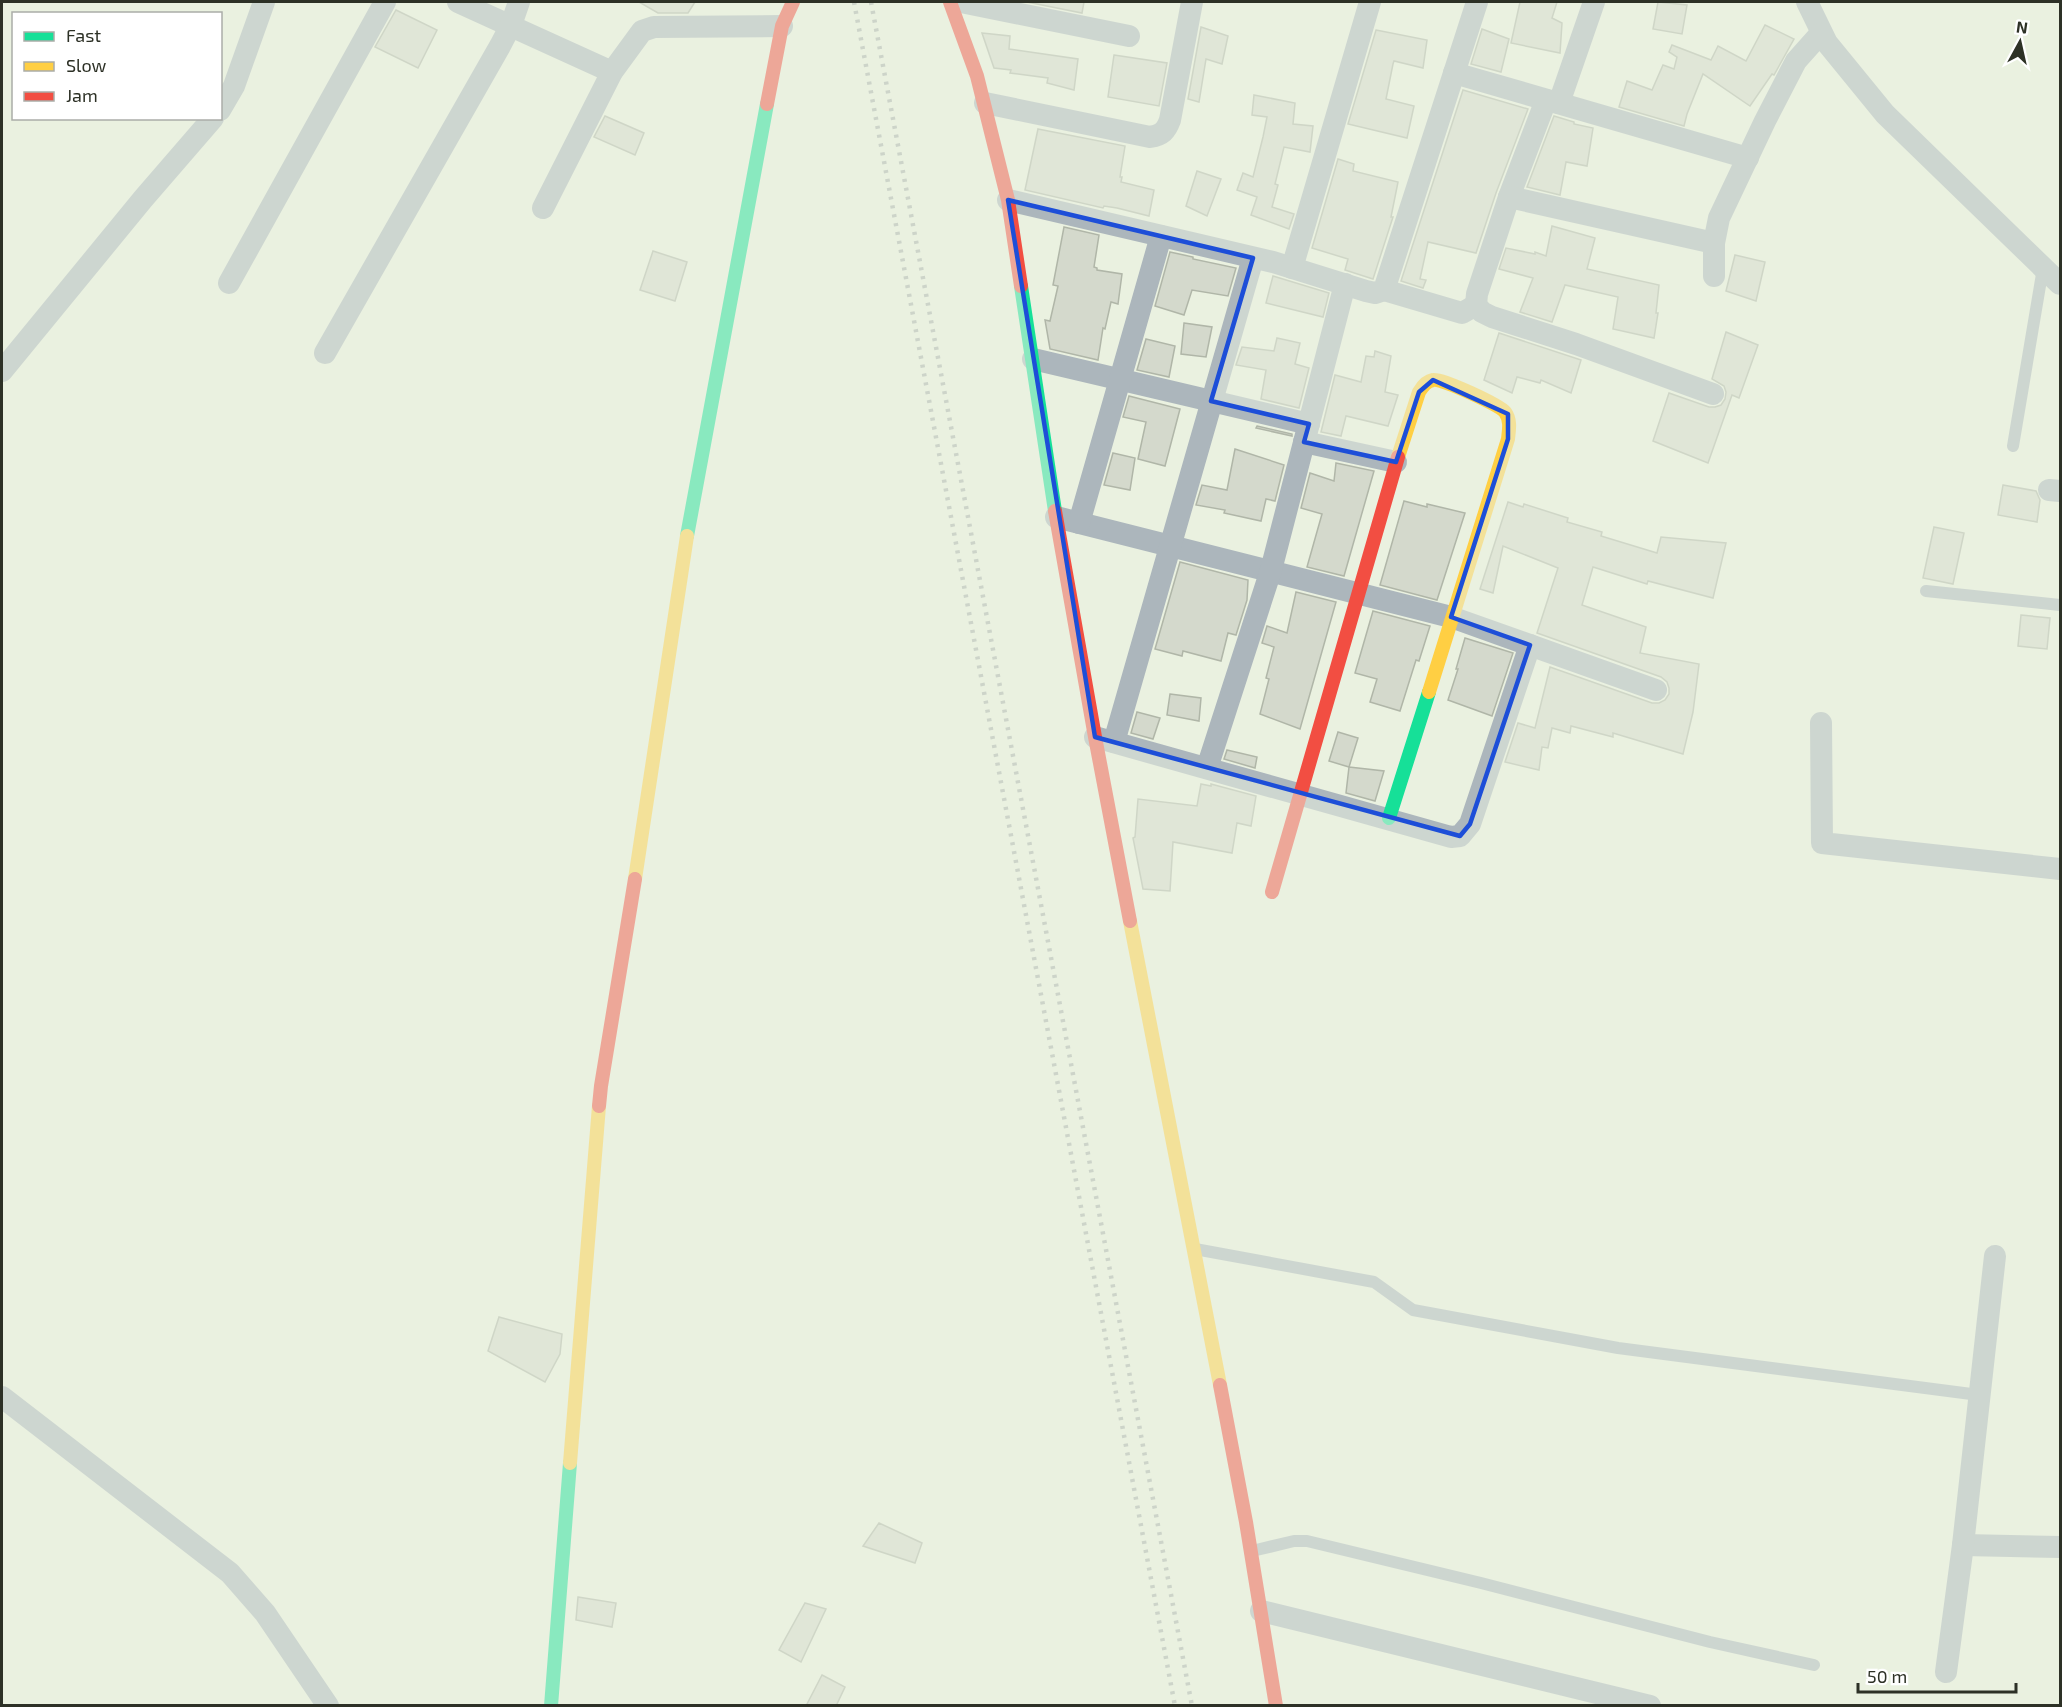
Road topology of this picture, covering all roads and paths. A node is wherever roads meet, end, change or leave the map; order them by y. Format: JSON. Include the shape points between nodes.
{"nodes":[{"id":1,"x":264,"y":2,"type":"edge"},
{"id":2,"x":385,"y":2,"type":"edge"},
{"id":3,"x":458,"y":2,"type":"edge"},
{"id":4,"x":519,"y":2,"type":"edge"},
{"id":5,"x":793,"y":2,"type":"edge"},
{"id":6,"x":950,"y":2,"type":"edge"},
{"id":7,"x":961,"y":2,"type":"edge"},
{"id":8,"x":1192,"y":2,"type":"edge"},
{"id":9,"x":1370,"y":2,"type":"edge"},
{"id":10,"x":1477,"y":2,"type":"edge"},
{"id":11,"x":1594,"y":2,"type":"edge"},
{"id":12,"x":1803,"y":3,"type":"edge"},
{"id":13,"x":511,"y":25,"type":"junction"},
{"id":14,"x":782,"y":26,"type":"junction"},
{"id":15,"x":1130,"y":36,"type":"dead end"},
{"id":16,"x":1824,"y":38,"type":"junction"},
{"id":17,"x":612,"y":72,"type":"junction"},
{"id":18,"x":1455,"y":73,"type":"junction"},
{"id":19,"x":1553,"y":101,"type":"junction"},
{"id":20,"x":985,"y":103,"type":"junction"},
{"id":21,"x":222,"y":107,"type":"edge"},
{"id":22,"x":211,"y":120,"type":"edge"},
{"id":23,"x":1748,"y":158,"type":"junction"},
{"id":24,"x":1509,"y":197,"type":"junction"},
{"id":25,"x":1008,"y":200,"type":"junction"},
{"id":26,"x":543,"y":208,"type":"dead end"},
{"id":27,"x":1161,"y":236,"type":"junction"},
{"id":28,"x":1714,"y":243,"type":"junction"},
{"id":29,"x":1253,"y":258,"type":"junction"},
{"id":30,"x":1292,"y":268,"type":"junction"},
{"id":31,"x":2043,"y":268,"type":"junction"},
{"id":32,"x":1714,"y":276,"type":"dead end"},
{"id":33,"x":229,"y":284,"type":"dead end"},
{"id":34,"x":1345,"y":284,"type":"junction"},
{"id":35,"x":2061,"y":285,"type":"edge"},
{"id":36,"x":1384,"y":290,"type":"junction"},
{"id":37,"x":1476,"y":305,"type":"junction"},
{"id":38,"x":325,"y":353,"type":"dead end"},
{"id":39,"x":1033,"y":359,"type":"junction"},
{"id":40,"x":2,"y":371,"type":"edge"},
{"id":41,"x":1120,"y":380,"type":"junction"},
{"id":42,"x":1713,"y":394,"type":"dead end"},
{"id":43,"x":1211,"y":401,"type":"junction"},
{"id":44,"x":1306,"y":433,"type":"junction"},
{"id":45,"x":2013,"y":446,"type":"dead end"},
{"id":46,"x":1396,"y":462,"type":"junction"},
{"id":47,"x":1056,"y":517,"type":"junction"},
{"id":48,"x":1079,"y":523,"type":"junction"},
{"id":49,"x":1170,"y":545,"type":"junction"},
{"id":50,"x":1271,"y":570,"type":"junction"},
{"id":51,"x":1926,"y":591,"type":"dead end"},
{"id":52,"x":1359,"y":593,"type":"junction"},
{"id":53,"x":2061,"y":605,"type":"edge"},
{"id":54,"x":1451,"y":617,"type":"junction"},
{"id":55,"x":1530,"y":645,"type":"junction"},
{"id":56,"x":1656,"y":690,"type":"dead end"},
{"id":57,"x":1821,"y":723,"type":"dead end"},
{"id":58,"x":1105,"y":740,"type":"junction"},
{"id":59,"x":1207,"y":768,"type":"junction"},
{"id":60,"x":1301,"y":794,"type":"junction"},
{"id":61,"x":1389,"y":818,"type":"junction"},
{"id":62,"x":2061,"y":869,"type":"edge"},
{"id":63,"x":1272,"y":892,"type":"dead end"},
{"id":64,"x":1194,"y":1248,"type":"junction"},
{"id":65,"x":1995,"y":1256,"type":"dead end"},
{"id":66,"x":1979,"y":1395,"type":"junction"},
{"id":67,"x":2,"y":1397,"type":"edge"},
{"id":68,"x":1963,"y":1545,"type":"junction"},
{"id":69,"x":2061,"y":1547,"type":"edge"},
{"id":70,"x":1251,"y":1551,"type":"junction"},
{"id":71,"x":1262,"y":1611,"type":"junction"},
{"id":72,"x":1814,"y":1665,"type":"dead end"},
{"id":73,"x":1946,"y":1672,"type":"dead end"},
{"id":74,"x":328,"y":1706,"type":"edge"},
{"id":75,"x":551,"y":1706,"type":"edge"},
{"id":76,"x":1276,"y":1706,"type":"edge"},
{"id":77,"x":1650,"y":1706,"type":"edge"}],
"edges":[{"from":1,"to":21,"type":"street","via":[[234,86]]},
{"from":2,"to":33,"type":"street"},
{"from":3,"to":13,"type":"street"},
{"from":4,"to":13,"type":"street"},
{"from":5,"to":14,"type":"street"},
{"from":6,"to":20,"type":"street"},
{"from":7,"to":15,"type":"street"},
{"from":8,"to":20,"type":"street","via":[[1170,120],[1160,136]]},
{"from":9,"to":30,"type":"street"},
{"from":10,"to":18,"type":"street"},
{"from":11,"to":19,"type":"street"},
{"from":12,"to":16,"type":"street"},
{"from":13,"to":17,"type":"street"},
{"from":13,"to":38,"type":"street"},
{"from":14,"to":17,"type":"street","via":[[654,27],[642,31]]},
{"from":14,"to":75,"type":"street","via":[[687,535],[644,831],[598,1106]]},
{"from":16,"to":23,"type":"street","via":[[1796,62]]},
{"from":16,"to":31,"type":"street","via":[[1885,114]]},
{"from":17,"to":26,"type":"street"},
{"from":18,"to":19,"type":"street"},
{"from":18,"to":36,"type":"street"},
{"from":19,"to":23,"type":"street"},
{"from":19,"to":24,"type":"street"},
{"from":20,"to":25,"type":"street"},
{"from":22,"to":40,"type":"street"},
{"from":23,"to":28,"type":"street","via":[[1719,218]]},
{"from":24,"to":28,"type":"street"},
{"from":24,"to":37,"type":"street"},
{"from":25,"to":27,"type":"street"},
{"from":25,"to":39,"type":"street"},
{"from":27,"to":29,"type":"street"},
{"from":27,"to":41,"type":"street"},
{"from":28,"to":32,"type":"street"},
{"from":29,"to":30,"type":"street"},
{"from":29,"to":43,"type":"street"},
{"from":30,"to":34,"type":"street"},
{"from":31,"to":35,"type":"street"},
{"from":31,"to":45,"type":"lane"},
{"from":34,"to":36,"type":"street","via":[[1375,293]]},
{"from":34,"to":44,"type":"street"},
{"from":36,"to":37,"type":"street","via":[[1462,313]]},
{"from":37,"to":42,"type":"street","via":[[1492,316]]},
{"from":39,"to":41,"type":"street"},
{"from":39,"to":47,"type":"street"},
{"from":41,"to":43,"type":"street"},
{"from":41,"to":48,"type":"street"},
{"from":43,"to":44,"type":"street"},
{"from":43,"to":49,"type":"street"},
{"from":44,"to":46,"type":"street"},
{"from":44,"to":50,"type":"street"},
{"from":46,"to":52,"type":"street"},
{"from":46,"to":54,"type":"street","via":[[1419,392],[1432,380],[1444,382],[1508,414],[1508,440]]},
{"from":47,"to":48,"type":"street"},
{"from":47,"to":58,"type":"street"},
{"from":48,"to":49,"type":"street"},
{"from":49,"to":50,"type":"street"},
{"from":49,"to":58,"type":"street"},
{"from":50,"to":52,"type":"street"},
{"from":50,"to":59,"type":"street"},
{"from":51,"to":53,"type":"lane"},
{"from":52,"to":54,"type":"street"},
{"from":52,"to":60,"type":"street"},
{"from":54,"to":55,"type":"street"},
{"from":54,"to":61,"type":"street"},
{"from":55,"to":56,"type":"street"},
{"from":55,"to":61,"type":"street","via":[[1466,831],[1451,837]]},
{"from":57,"to":62,"type":"street","via":[[1822,843]]},
{"from":58,"to":59,"type":"street"},
{"from":58,"to":64,"type":"street"},
{"from":59,"to":60,"type":"street"},
{"from":60,"to":61,"type":"street"},
{"from":60,"to":63,"type":"street"},
{"from":64,"to":66,"type":"lane","via":[[1374,1282],[1413,1310],[1618,1348]]},
{"from":64,"to":70,"type":"street"},
{"from":65,"to":66,"type":"street"},
{"from":66,"to":68,"type":"street"},
{"from":67,"to":74,"type":"street","via":[[230,1573],[265,1613]]},
{"from":68,"to":69,"type":"street"},
{"from":68,"to":73,"type":"street"},
{"from":70,"to":71,"type":"street"},
{"from":70,"to":72,"type":"lane","via":[[1307,1541]]},
{"from":71,"to":76,"type":"street"},
{"from":71,"to":77,"type":"street"}]}
